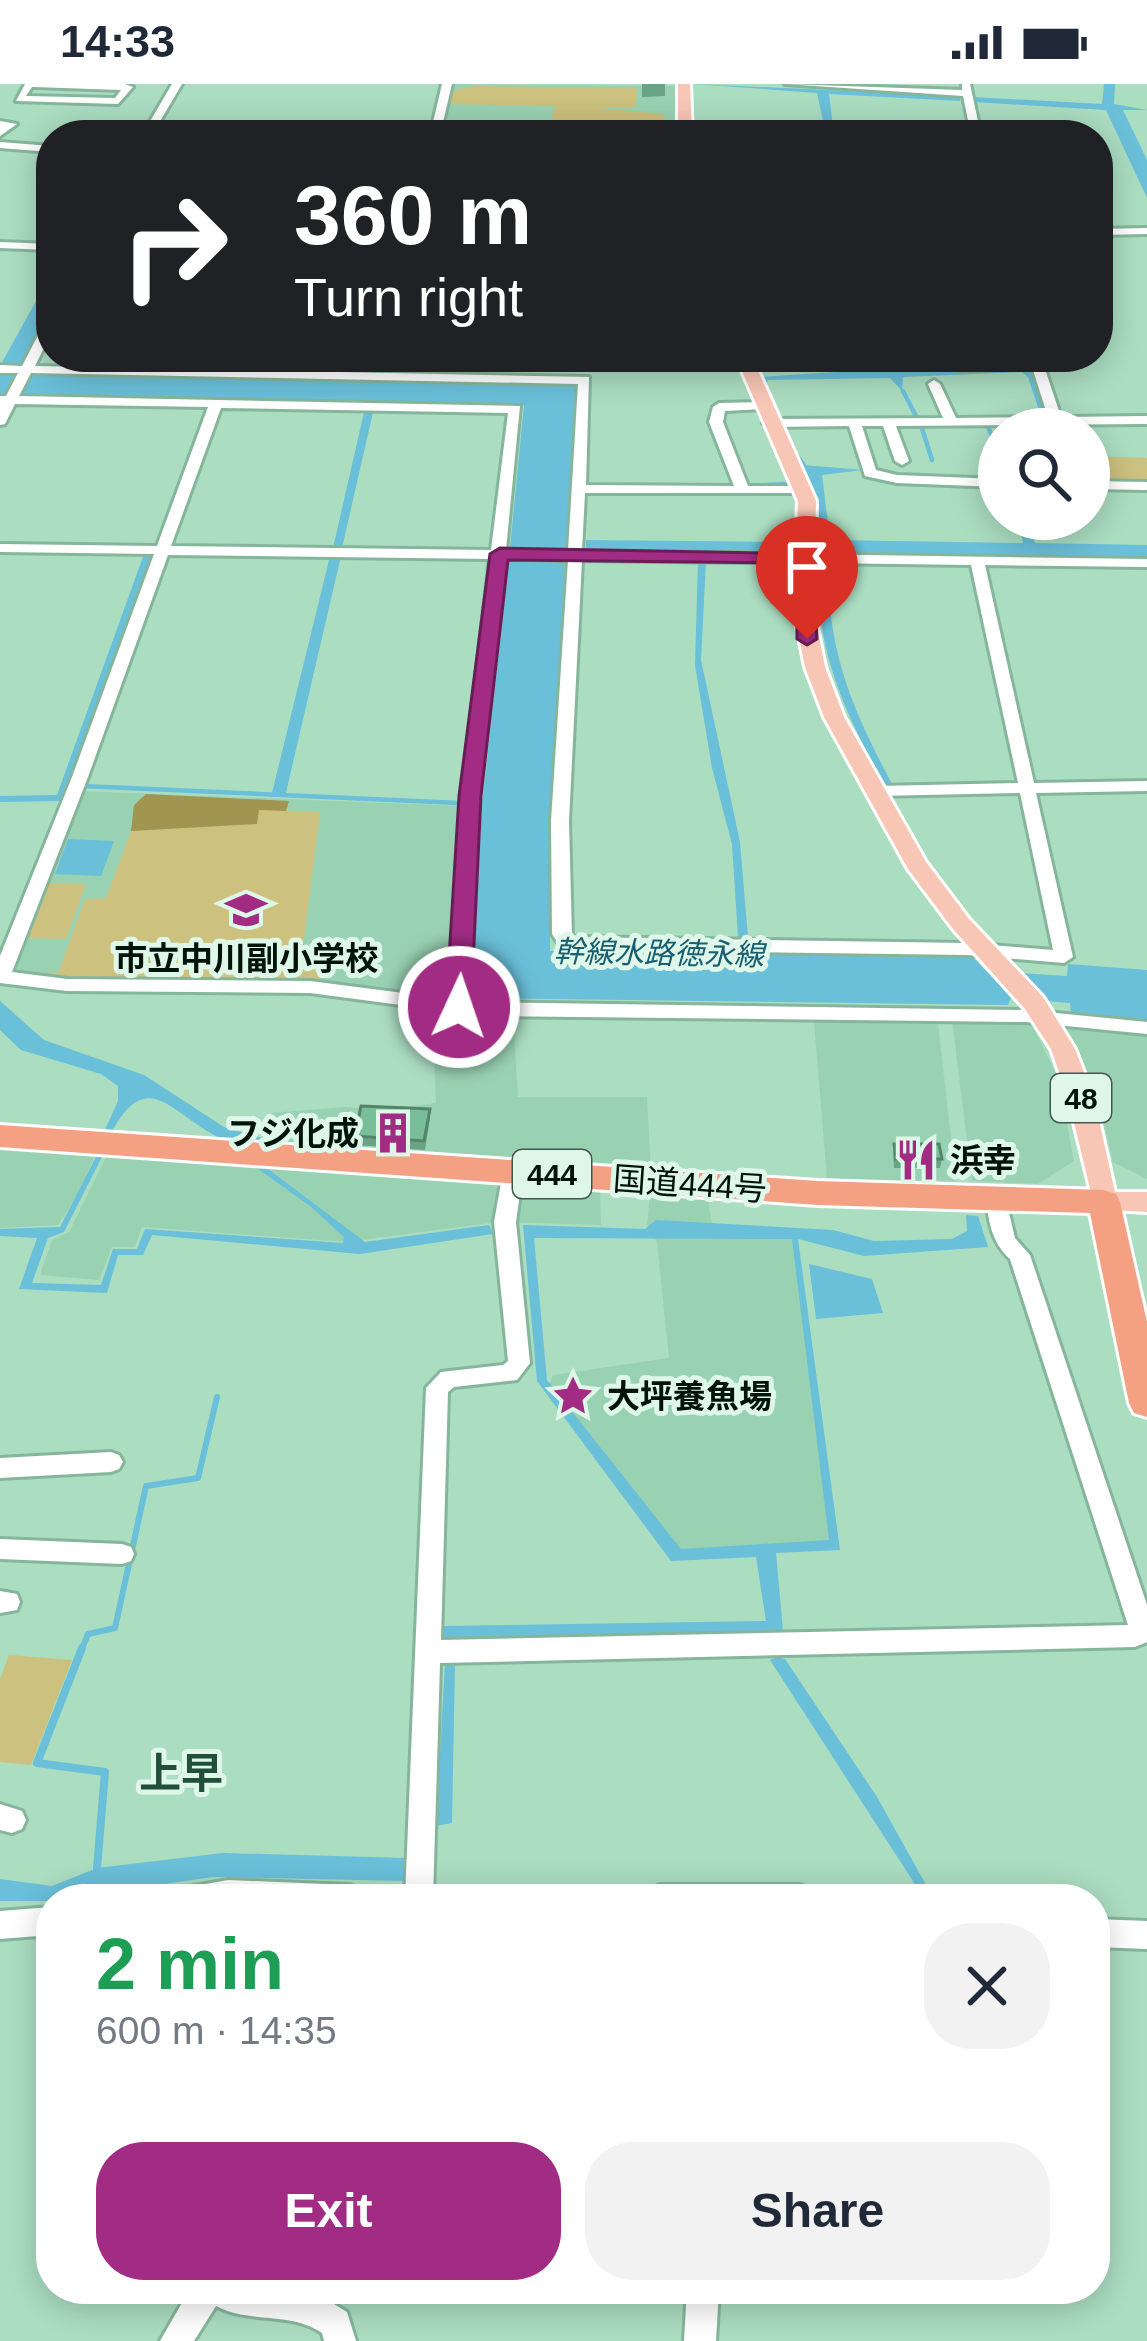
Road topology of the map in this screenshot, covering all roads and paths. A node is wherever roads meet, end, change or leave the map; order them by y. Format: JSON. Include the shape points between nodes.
{"nodes":[{"id":1,"x":177,"y":84,"type":"edge"},
{"id":2,"x":447,"y":84,"type":"edge"},
{"id":3,"x":684,"y":84,"type":"edge"},
{"id":4,"x":790,"y":84,"type":"edge"},
{"id":5,"x":32,"y":85,"type":"edge"},
{"id":6,"x":14,"y":86,"type":"edge"},
{"id":7,"x":965,"y":89,"type":"edge"},
{"id":8,"x":156,"y":120,"type":"edge"},
{"id":9,"x":439,"y":120,"type":"edge"},
{"id":10,"x":685,"y":120,"type":"edge"},
{"id":11,"x":972,"y":120,"type":"edge"},
{"id":12,"x":0,"y":146,"type":"edge"},
{"id":13,"x":36,"y":148,"type":"edge"},
{"id":14,"x":1147,"y":231,"type":"edge"},
{"id":15,"x":1113,"y":232,"type":"edge"},
{"id":16,"x":0,"y":245,"type":"edge"},
{"id":17,"x":36,"y":246,"type":"edge"},
{"id":18,"x":36,"y":350,"type":"edge"},
{"id":19,"x":0,"y":369,"type":"edge"},
{"id":20,"x":380,"y":372,"type":"edge"},
{"id":21,"x":750,"y":372,"type":"edge"},
{"id":22,"x":1040,"y":372,"type":"edge"},
{"id":23,"x":379,"y":375,"type":"junction"},
{"id":24,"x":934,"y":384,"type":"dead end"},
{"id":25,"x":15,"y":388,"type":"edge"},
{"id":26,"x":216,"y":403,"type":"junction"},
{"id":27,"x":1052,"y":408,"type":"edge"},
{"id":28,"x":766,"y":413,"type":"junction"},
{"id":29,"x":978,"y":419,"type":"edge"},
{"id":30,"x":1110,"y":419,"type":"edge"},
{"id":31,"x":951,"y":420,"type":"junction"},
{"id":32,"x":1147,"y":420,"type":"edge"},
{"id":33,"x":0,"y":421,"type":"edge"},
{"id":34,"x":882,"y":421,"type":"junction"},
{"id":35,"x":854,"y":422,"type":"junction"},
{"id":36,"x":902,"y":461,"type":"dead end"},
{"id":37,"x":978,"y":482,"type":"edge"},
{"id":38,"x":1110,"y":485,"type":"edge"},
{"id":39,"x":1147,"y":486,"type":"edge"},
{"id":40,"x":580,"y":489,"type":"junction"},
{"id":41,"x":742,"y":490,"type":"junction"},
{"id":42,"x":804,"y":490,"type":"junction"},
{"id":43,"x":0,"y":548,"type":"edge"},
{"id":44,"x":162,"y":550,"type":"junction"},
{"id":45,"x":500,"y":554,"type":"junction"},
{"id":46,"x":575,"y":555,"type":"junction"},
{"id":47,"x":805,"y":558,"type":"junction"},
{"id":48,"x":976,"y":561,"type":"junction"},
{"id":49,"x":1147,"y":562,"type":"edge"},
{"id":50,"x":1147,"y":786,"type":"edge"},
{"id":51,"x":1027,"y":788,"type":"junction"},
{"id":52,"x":877,"y":791,"type":"junction"},
{"id":53,"x":996,"y":961,"type":"junction"},
{"id":54,"x":1,"y":977,"type":"edge"},
{"id":55,"x":459,"y":1007,"type":"junction"},
{"id":56,"x":1039,"y":1010,"type":"junction"},
{"id":57,"x":1147,"y":1028,"type":"edge"},
{"id":58,"x":0,"y":1136,"type":"edge"},
{"id":59,"x":513,"y":1172,"type":"junction"},
{"id":60,"x":996,"y":1200,"type":"junction"},
{"id":61,"x":1104,"y":1202,"type":"junction"},
{"id":62,"x":1147,"y":1202,"type":"edge"},
{"id":63,"x":1147,"y":1403,"type":"edge"},
{"id":64,"x":111,"y":1462,"type":"dead end"},
{"id":65,"x":0,"y":1468,"type":"edge"},
{"id":66,"x":0,"y":1549,"type":"edge"},
{"id":67,"x":122,"y":1554,"type":"dead end"},
{"id":68,"x":428,"y":1652,"type":"junction"},
{"id":69,"x":420,"y":1884,"type":"edge"},
{"id":70,"x":36,"y":1922,"type":"edge"},
{"id":71,"x":0,"y":1925,"type":"edge"},
{"id":72,"x":1110,"y":1933,"type":"edge"},
{"id":73,"x":1147,"y":1934,"type":"edge"},
{"id":74,"x":202,"y":2304,"type":"edge"},
{"id":75,"x":289,"y":2304,"type":"edge"},
{"id":76,"x":703,"y":2304,"type":"edge"},
{"id":77,"x":176,"y":2341,"type":"edge"},
{"id":78,"x":340,"y":2341,"type":"edge"},
{"id":79,"x":700,"y":2341,"type":"edge"}],
"edges":[{"from":1,"to":8,"type":"street"},
{"from":2,"to":9,"type":"street"},
{"from":3,"to":10,"type":"main road"},
{"from":4,"to":7,"type":"street"},
{"from":5,"to":5,"type":"street","via":[[128,86],[118,101],[20,99]]},
{"from":5,"to":6,"type":"street"},
{"from":7,"to":11,"type":"street"},
{"from":12,"to":13,"type":"street"},
{"from":14,"to":15,"type":"street"},
{"from":16,"to":17,"type":"street"},
{"from":18,"to":25,"type":"street"},
{"from":19,"to":25,"type":"street"},
{"from":20,"to":23,"type":"street"},
{"from":21,"to":28,"type":"main road","number":"48"},
{"from":22,"to":27,"type":"street"},
{"from":23,"to":25,"type":"street"},
{"from":23,"to":40,"type":"street","via":[[585,380]]},
{"from":24,"to":31,"type":"street"},
{"from":25,"to":26,"type":"street"},
{"from":25,"to":33,"type":"street"},
{"from":26,"to":44,"type":"street"},
{"from":26,"to":45,"type":"street","via":[[514,409]]},
{"from":28,"to":35,"type":"street"},
{"from":28,"to":41,"type":"street","via":[[719,406],[716,422]]},
{"from":28,"to":42,"type":"main road","number":"48"},
{"from":29,"to":31,"type":"street"},
{"from":30,"to":32,"type":"street"},
{"from":31,"to":34,"type":"street"},
{"from":34,"to":35,"type":"street"},
{"from":34,"to":36,"type":"street"},
{"from":35,"to":37,"type":"street","via":[[870,472]]},
{"from":38,"to":39,"type":"street"},
{"from":40,"to":41,"type":"street"},
{"from":40,"to":46,"type":"street"},
{"from":41,"to":42,"type":"street"},
{"from":42,"to":47,"type":"main road","number":"48"},
{"from":43,"to":44,"type":"street"},
{"from":44,"to":45,"type":"street"},
{"from":44,"to":54,"type":"street"},
{"from":45,"to":46,"type":"street"},
{"from":45,"to":55,"type":"street","via":[[470,796]]},
{"from":46,"to":47,"type":"street"},
{"from":46,"to":53,"type":"street","via":[[560,821],[566,942],[967,949]]},
{"from":47,"to":48,"type":"street"},
{"from":47,"to":52,"type":"main road","number":"48","via":[[815,667]]},
{"from":48,"to":49,"type":"street"},
{"from":48,"to":51,"type":"street"},
{"from":50,"to":51,"type":"street"},
{"from":51,"to":52,"type":"street"},
{"from":51,"to":53,"type":"street","via":[[1064,957]]},
{"from":52,"to":53,"type":"main road","number":"48","via":[[916,864]]},
{"from":53,"to":56,"type":"main road","number":"48"},
{"from":54,"to":55,"type":"street","via":[[310,987]]},
{"from":55,"to":56,"type":"street"},
{"from":56,"to":57,"type":"street"},
{"from":56,"to":61,"type":"main road","number":"48","via":[[1081,1098]]},
{"from":58,"to":59,"type":"highway","name":"国道444号","number":"444"},
{"from":59,"to":60,"type":"highway","name":"国道444号","number":"444"},
{"from":59,"to":68,"type":"street","via":[[506,1222],[519,1364],[509,1374],[448,1378],[437,1388]]},
{"from":60,"to":61,"type":"highway","name":"国道444号","number":"444"},
{"from":60,"to":68,"type":"street","via":[[1143,1631]]},
{"from":61,"to":62,"type":"main road"},
{"from":61,"to":63,"type":"highway"},
{"from":64,"to":65,"type":"street"},
{"from":66,"to":67,"type":"street"},
{"from":68,"to":69,"type":"street"},
{"from":70,"to":71,"type":"street"},
{"from":72,"to":73,"type":"street"},
{"from":74,"to":77,"type":"street"},
{"from":75,"to":78,"type":"street","via":[[311,2306],[337,2323]]},
{"from":76,"to":79,"type":"street"}]}
